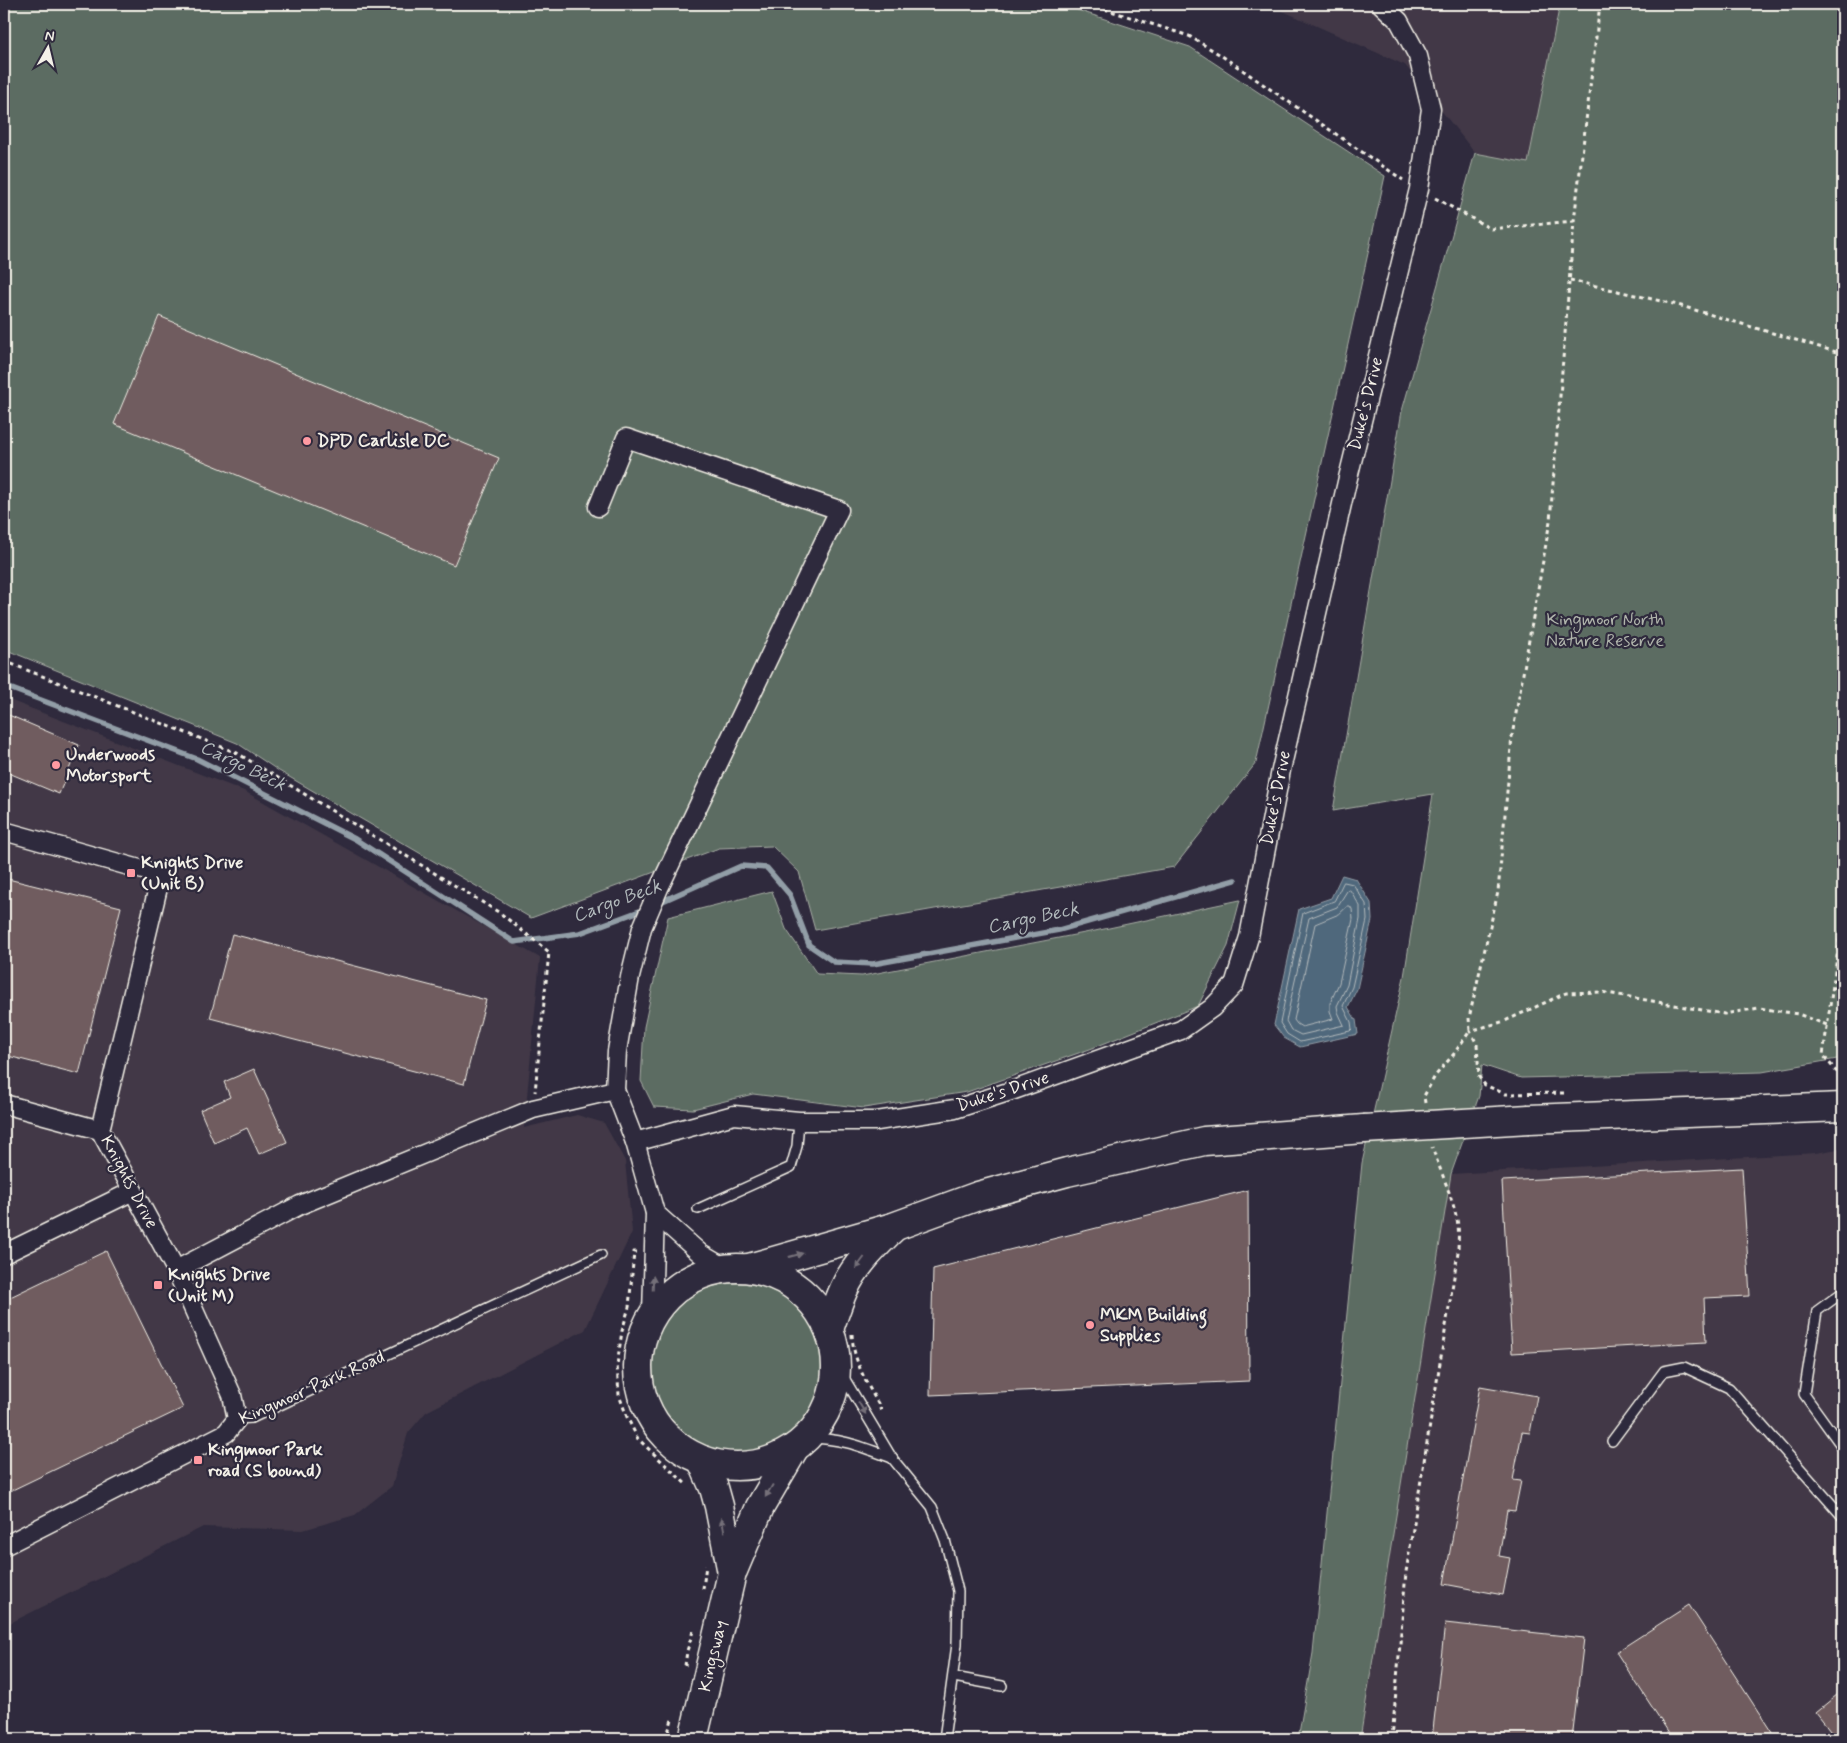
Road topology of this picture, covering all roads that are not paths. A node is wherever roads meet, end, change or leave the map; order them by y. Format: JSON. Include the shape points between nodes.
{"nodes":[{"id":1,"x":1382,"y":4,"type":"edge"},
{"id":2,"x":598,"y":507,"type":"dead end"},
{"id":3,"x":4,"y":831,"type":"edge"},
{"id":4,"x":615,"y":1090,"type":"junction"},
{"id":5,"x":4,"y":1104,"type":"edge"},
{"id":6,"x":1843,"y":1107,"type":"edge"},
{"id":7,"x":799,"y":1121,"type":"junction"},
{"id":8,"x":100,"y":1130,"type":"junction"},
{"id":9,"x":635,"y":1142,"type":"junction"},
{"id":10,"x":133,"y":1191,"type":"junction"},
{"id":11,"x":698,"y":1209,"type":"dead end"},
{"id":12,"x":655,"y":1213,"type":"junction"},
{"id":13,"x":893,"y":1227,"type":"junction"},
{"id":14,"x":4,"y":1254,"type":"edge"},
{"id":15,"x":601,"y":1255,"type":"dead end"},
{"id":16,"x":737,"y":1268,"type":"junction"},
{"id":17,"x":176,"y":1270,"type":"junction"},
{"id":18,"x":1843,"y":1292,"type":"edge"},
{"id":19,"x":652,"y":1314,"type":"junction"},
{"id":20,"x":829,"y":1329,"type":"junction"},
{"id":21,"x":837,"y":1366,"type":"junction"},
{"id":22,"x":237,"y":1419,"type":"junction"},
{"id":23,"x":1612,"y":1441,"type":"dead end"},
{"id":24,"x":801,"y":1444,"type":"junction"},
{"id":25,"x":1843,"y":1448,"type":"edge"},
{"id":26,"x":892,"y":1458,"type":"junction"},
{"id":27,"x":702,"y":1461,"type":"junction"},
{"id":28,"x":1843,"y":1517,"type":"edge"},
{"id":29,"x":4,"y":1546,"type":"edge"},
{"id":30,"x":732,"y":1573,"type":"junction"},
{"id":31,"x":954,"y":1677,"type":"junction"},
{"id":32,"x":1002,"y":1686,"type":"dead end"},
{"id":33,"x":693,"y":1739,"type":"edge"},
{"id":34,"x":944,"y":1739,"type":"edge"}],
"edges":[{"from":1,"to":7,"type":"street","name":"Duke's Drive","via":[[1399,21],[1418,56],[1431,109],[1419,189],[1347,482],[1281,770],[1249,937],[1234,985],[1212,1008],[1182,1030],[964,1106],[877,1121]]},
{"from":2,"to":4,"type":"street","via":[[626,438],[839,510],[658,888],[642,928],[626,996],[617,1051]]},
{"from":3,"to":8,"type":"street","name":"Knights Drive","via":[[161,875]]},
{"from":4,"to":9,"type":"street"},
{"from":4,"to":17,"type":"street","via":[[533,1109],[300,1205]]},
{"from":5,"to":8,"type":"street"},
{"from":6,"to":13,"type":"highway","bridge":true,"via":[[1529,1119],[1204,1141],[987,1194]]},
{"from":7,"to":9,"type":"street","name":"Duke's Drive","via":[[734,1115]]},
{"from":7,"to":11,"type":"lane","via":[[791,1167]]},
{"from":8,"to":10,"type":"street","name":"Knights Drive"},
{"from":9,"to":12,"type":"street"},
{"from":10,"to":14,"type":"street"},
{"from":10,"to":17,"type":"street","name":"Knights Drive"},
{"from":12,"to":16,"type":"street","via":[[701,1254]]},
{"from":19,"to":12,"type":"street","one_way":true},
{"from":16,"to":13,"type":"highway","one_way":true},
{"from":13,"to":20,"type":"highway","one_way":true,"via":[[865,1257],[844,1288]]},
{"from":15,"to":22,"type":"lane","name":"Kingmoor Park Road","via":[[252,1418]]},
{"from":16,"to":19,"type":"highway","via":[[696,1276],[671,1291]]},
{"from":16,"to":20,"type":"highway","name":"Kingsway","via":[[774,1274],[797,1288],[816,1306]]},
{"from":17,"to":22,"type":"street","name":"Knights Drive","via":[[232,1396]]},
{"from":18,"to":25,"type":"lane","via":[[1818,1311],[1804,1394]]},
{"from":19,"to":27,"type":"highway","via":[[640,1341],[636,1370],[642,1399],[655,1426],[676,1447]]},
{"from":20,"to":21,"type":"highway","name":"Kingsway"},
{"from":21,"to":24,"type":"highway","name":"Kingsway","via":[[832,1397],[822,1419]]},
{"from":21,"to":26,"type":"lane","one_way":true},
{"from":22,"to":29,"type":"street","name":"Kingmoor Park Road","via":[[226,1433]]},
{"from":23,"to":28,"type":"lane","via":[[1664,1371],[1684,1367],[1729,1388]]},
{"from":24,"to":26,"type":"lane","via":[[830,1438]]},
{"from":24,"to":27,"type":"highway","via":[[773,1460],[750,1466]]},
{"from":24,"to":30,"type":"highway","name":"Kingsway","one_way":true,"via":[[760,1507]]},
{"from":26,"to":31,"type":"lane","via":[[932,1507],[945,1540],[958,1591]]},
{"from":30,"to":27,"type":"highway","name":"Kingsway","one_way":true,"via":[[719,1506]]},
{"from":30,"to":33,"type":"highway","name":"Kingsway"},
{"from":31,"to":32,"type":"lane"},
{"from":31,"to":34,"type":"lane"}]}
